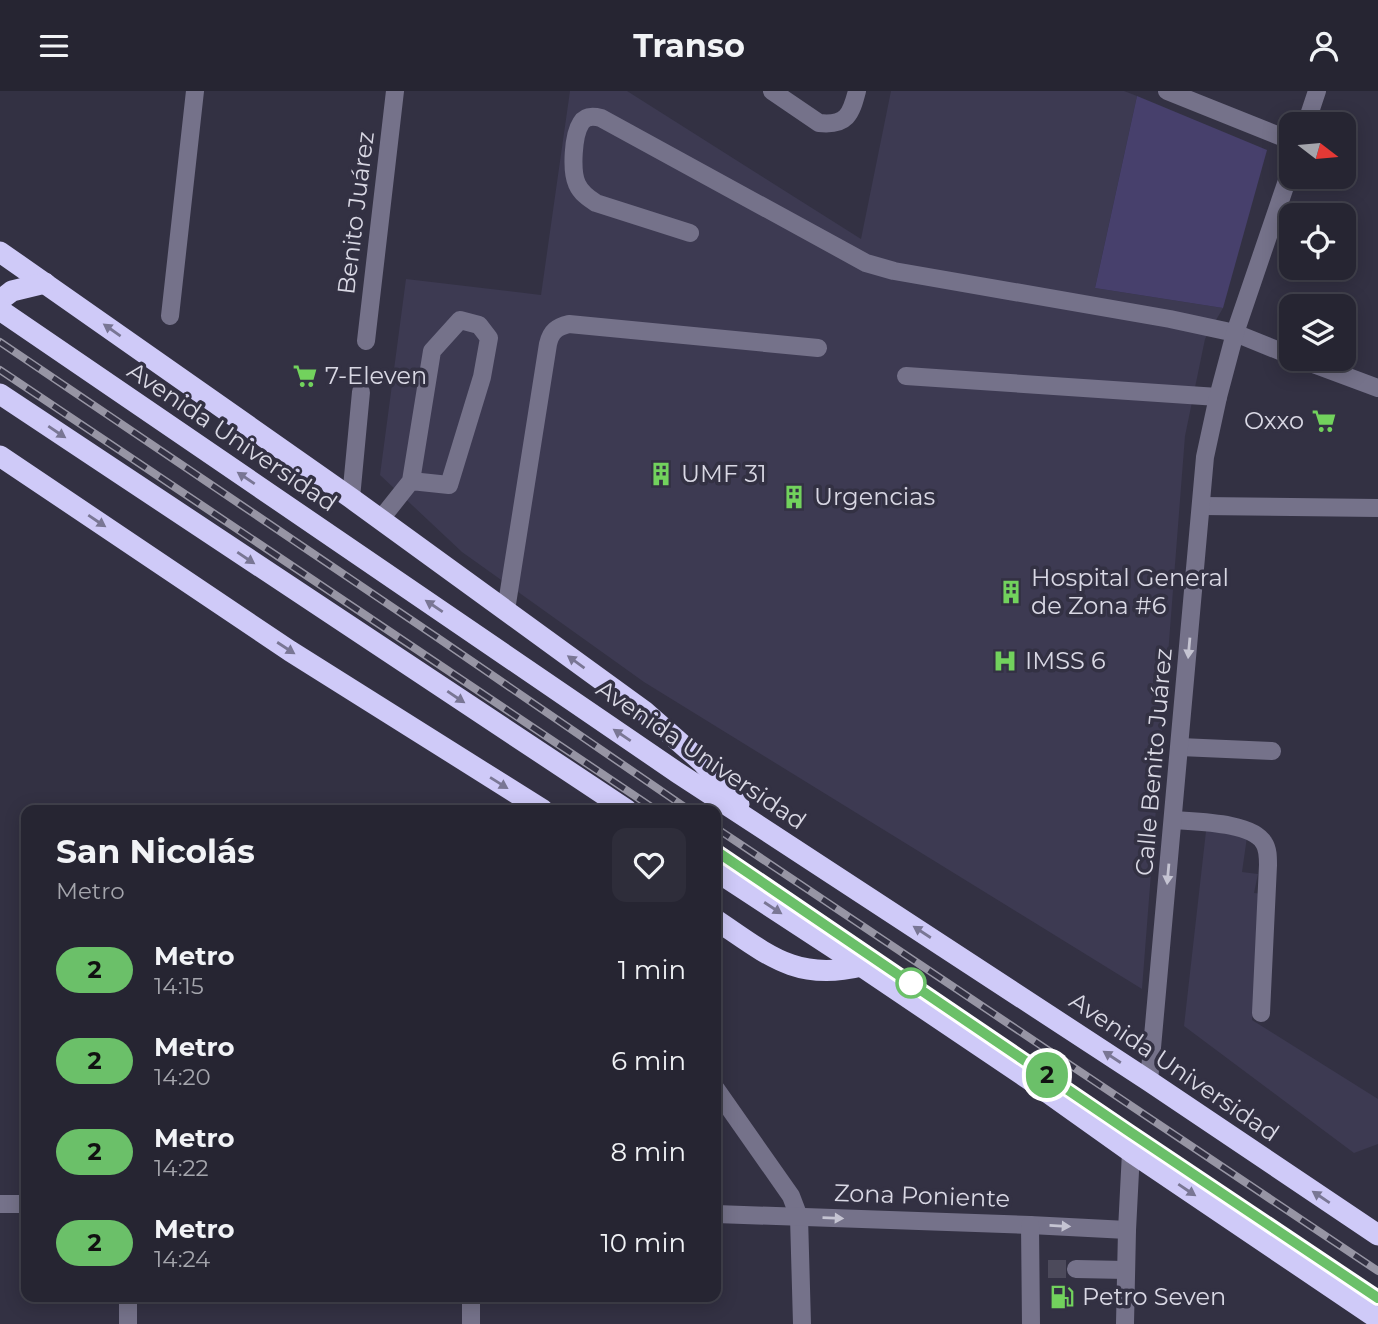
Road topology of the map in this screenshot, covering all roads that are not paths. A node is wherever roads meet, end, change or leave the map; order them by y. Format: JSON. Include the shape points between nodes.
{"nodes":[{"id":1,"x":195,"y":91,"type":"edge"},
{"id":2,"x":394,"y":91,"type":"edge"},
{"id":3,"x":772,"y":91,"type":"edge"},
{"id":4,"x":857,"y":91,"type":"edge"},
{"id":5,"x":1167,"y":91,"type":"edge"},
{"id":6,"x":1317,"y":91,"type":"edge"},
{"id":7,"x":1310,"y":112,"type":"edge"},
{"id":8,"x":1279,"y":136,"type":"edge"},
{"id":9,"x":1284,"y":189,"type":"edge"},
{"id":10,"x":690,"y":233,"type":"dead end"},
{"id":11,"x":0,"y":253,"type":"edge"},
{"id":12,"x":45,"y":283,"type":"junction"},
{"id":13,"x":0,"y":300,"type":"edge"},
{"id":14,"x":0,"y":310,"type":"edge"},
{"id":15,"x":170,"y":316,"type":"dead end"},
{"id":16,"x":1235,"y":333,"type":"junction"},
{"id":17,"x":366,"y":341,"type":"dead end"},
{"id":18,"x":818,"y":348,"type":"dead end"},
{"id":19,"x":1279,"y":351,"type":"edge"},
{"id":20,"x":1331,"y":371,"type":"edge"},
{"id":21,"x":906,"y":376,"type":"dead end"},
{"id":22,"x":1378,"y":389,"type":"edge"},
{"id":23,"x":360,"y":392,"type":"dead end"},
{"id":24,"x":0,"y":394,"type":"edge"},
{"id":25,"x":1218,"y":397,"type":"junction"},
{"id":26,"x":0,"y":456,"type":"edge"},
{"id":27,"x":411,"y":481,"type":"junction"},
{"id":28,"x":351,"y":498,"type":"junction"},
{"id":29,"x":1202,"y":506,"type":"junction"},
{"id":30,"x":1378,"y":508,"type":"edge"},
{"id":31,"x":380,"y":520,"type":"junction"},
{"id":32,"x":506,"y":610,"type":"junction"},
{"id":33,"x":1180,"y":747,"type":"junction"},
{"id":34,"x":1272,"y":751,"type":"dead end"},
{"id":35,"x":535,"y":805,"type":"edge"},
{"id":36,"x":619,"y":805,"type":"edge"},
{"id":37,"x":1173,"y":820,"type":"junction"},
{"id":38,"x":753,"y":821,"type":"junction"},
{"id":39,"x":721,"y":874,"type":"edge"},
{"id":40,"x":721,"y":923,"type":"edge"},
{"id":41,"x":861,"y":966,"type":"junction"},
{"id":42,"x":1261,"y":1013,"type":"dead end"},
{"id":43,"x":1149,"y":1081,"type":"junction"},
{"id":44,"x":721,"y":1096,"type":"edge"},
{"id":45,"x":1131,"y":1151,"type":"junction"},
{"id":46,"x":0,"y":1204,"type":"edge"},
{"id":47,"x":21,"y":1204,"type":"edge"},
{"id":48,"x":721,"y":1214,"type":"edge"},
{"id":49,"x":799,"y":1217,"type":"junction"},
{"id":50,"x":1030,"y":1225,"type":"junction"},
{"id":51,"x":1127,"y":1230,"type":"junction"},
{"id":52,"x":1378,"y":1235,"type":"edge"},
{"id":53,"x":1030,"y":1269,"type":"junction"},
{"id":54,"x":1048,"y":1269,"type":"tunnel mouth"},
{"id":55,"x":1076,"y":1269,"type":"tunnel mouth"},
{"id":56,"x":1126,"y":1270,"type":"junction"},
{"id":57,"x":128,"y":1302,"type":"edge"},
{"id":58,"x":471,"y":1302,"type":"edge"},
{"id":59,"x":1378,"y":1319,"type":"edge"},
{"id":60,"x":128,"y":1324,"type":"edge"},
{"id":61,"x":471,"y":1324,"type":"edge"},
{"id":62,"x":802,"y":1324,"type":"edge"},
{"id":63,"x":1031,"y":1324,"type":"edge"},
{"id":64,"x":1125,"y":1324,"type":"edge"}],
"edges":[{"from":1,"to":15,"type":"street"},
{"from":2,"to":17,"type":"street","name":"Benito Juárez"},
{"from":3,"to":4,"type":"street","via":[[826,124],[851,112]]},
{"from":5,"to":8,"type":"street"},
{"from":6,"to":7,"type":"street"},
{"from":9,"to":16,"type":"street","name":"Calle Benito Juárez"},
{"from":10,"to":16,"type":"street","via":[[586,197],[573,171],[581,122],[587,117],[601,118],[882,268]]},
{"from":11,"to":12,"type":"highway"},
{"from":12,"to":13,"type":"highway","via":[[12,291]]},
{"from":28,"to":12,"type":"highway","one_way":true},
{"from":38,"to":14,"type":"highway","name":"Avenida Universidad","one_way":true},
{"from":16,"to":19,"type":"street"},
{"from":16,"to":25,"type":"street","name":"Calle Benito Juárez"},
{"from":18,"to":32,"type":"street","via":[[569,324],[558,327],[548,344]]},
{"from":20,"to":22,"type":"street"},
{"from":21,"to":25,"type":"street"},
{"from":23,"to":28,"type":"street"},
{"from":24,"to":36,"type":"highway","one_way":true},
{"from":25,"to":29,"type":"street","name":"Calle Benito Juárez","via":[[1205,457]]},
{"from":26,"to":35,"type":"highway","one_way":true,"via":[[290,651]]},
{"from":27,"to":27,"type":"street","via":[[449,485],[482,377],[489,338],[479,325],[460,320],[432,351]]},
{"from":27,"to":31,"type":"street"},
{"from":28,"to":31,"type":"highway"},
{"from":29,"to":30,"type":"street"},
{"from":29,"to":33,"type":"street","name":"Calle Benito Juárez","one_way":true},
{"from":31,"to":32,"type":"highway"},
{"from":38,"to":32,"type":"highway","one_way":true,"via":[[674,736]]},
{"from":33,"to":34,"type":"street"},
{"from":33,"to":37,"type":"street","name":"Calle Benito Juárez"},
{"from":37,"to":42,"type":"street","via":[[1243,828],[1263,841],[1268,865]]},
{"from":37,"to":43,"type":"street","name":"Calle Benito Juárez","one_way":true},
{"from":43,"to":38,"type":"highway","name":"Avenida Universidad","one_way":true},
{"from":39,"to":41,"type":"highway","one_way":true},
{"from":40,"to":41,"type":"highway","via":[[797,968],[828,971]]},
{"from":41,"to":45,"type":"highway"},
{"from":52,"to":43,"type":"highway","name":"Avenida Universidad","one_way":true},
{"from":44,"to":49,"type":"street","via":[[791,1196]]},
{"from":45,"to":51,"type":"street"},
{"from":45,"to":59,"type":"highway","one_way":true},
{"from":46,"to":47,"type":"street"},
{"from":48,"to":49,"type":"street","name":"Zona Poniente"},
{"from":49,"to":50,"type":"street","name":"Zona Poniente","one_way":true},
{"from":49,"to":62,"type":"street"},
{"from":50,"to":51,"type":"street","name":"Zona Poniente","one_way":true},
{"from":50,"to":53,"type":"street"},
{"from":51,"to":56,"type":"street"},
{"from":53,"to":54,"type":"street"},
{"from":53,"to":63,"type":"street"},
{"from":55,"to":56,"type":"street"},
{"from":56,"to":64,"type":"street"},
{"from":57,"to":60,"type":"street"},
{"from":58,"to":61,"type":"street"}]}
